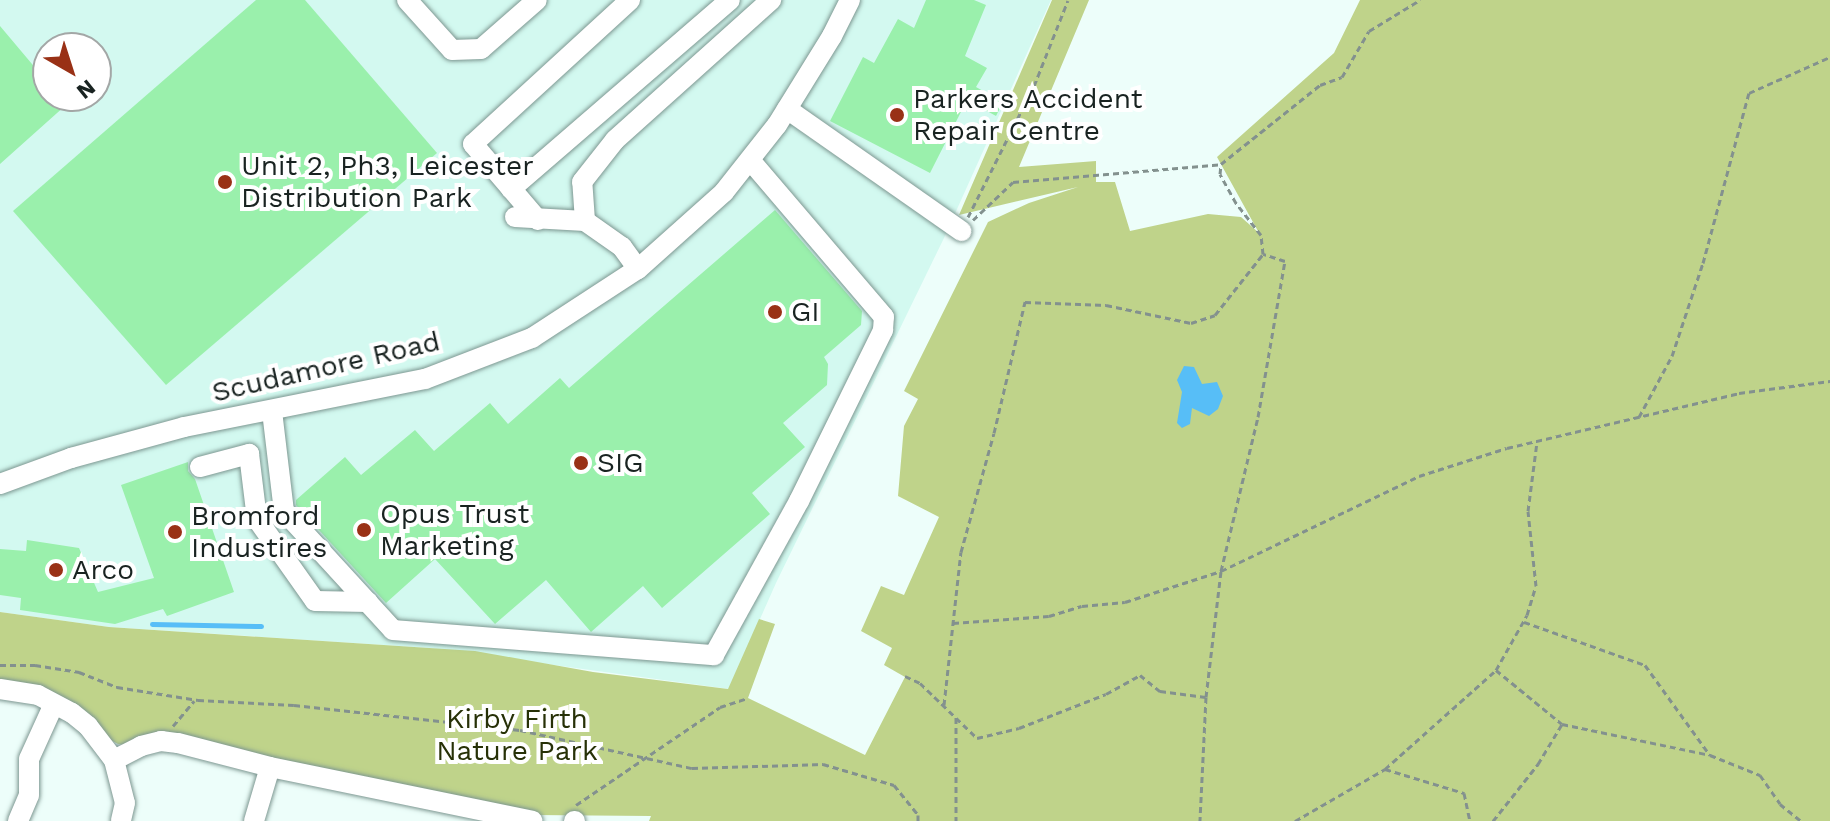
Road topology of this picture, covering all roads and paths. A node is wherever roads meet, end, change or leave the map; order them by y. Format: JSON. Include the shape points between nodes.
{"nodes":[{"id":1,"x":407,"y":0,"type":"edge"},
{"id":2,"x":537,"y":0,"type":"edge"},
{"id":3,"x":630,"y":0,"type":"edge"},
{"id":4,"x":730,"y":0,"type":"edge"},
{"id":5,"x":771,"y":0,"type":"edge"},
{"id":6,"x":850,"y":0,"type":"edge"},
{"id":7,"x":1068,"y":0,"type":"edge"},
{"id":8,"x":1420,"y":0,"type":"edge"},
{"id":9,"x":1830,"y":57,"type":"edge"},
{"id":10,"x":787,"y":109,"type":"junction"},
{"id":11,"x":570,"y":139,"type":"junction"},
{"id":12,"x":750,"y":160,"type":"junction"},
{"id":13,"x":1221,"y":164,"type":"junction"},
{"id":14,"x":592,"y":169,"type":"junction"},
{"id":15,"x":511,"y":189,"type":"junction"},
{"id":16,"x":515,"y":217,"type":"dead end"},
{"id":17,"x":538,"y":220,"type":"junction"},
{"id":18,"x":585,"y":221,"type":"junction"},
{"id":19,"x":961,"y":231,"type":"junction"},
{"id":20,"x":1263,"y":254,"type":"junction"},
{"id":21,"x":638,"y":269,"type":"junction"},
{"id":22,"x":1830,"y":381,"type":"edge"},
{"id":23,"x":272,"y":411,"type":"junction"},
{"id":24,"x":1639,"y":417,"type":"junction"},
{"id":25,"x":1537,"y":442,"type":"junction"},
{"id":26,"x":200,"y":467,"type":"dead end"},
{"id":27,"x":0,"y":484,"type":"edge"},
{"id":28,"x":1221,"y":571,"type":"junction"},
{"id":29,"x":368,"y":602,"type":"junction"},
{"id":30,"x":1524,"y":622,"type":"junction"},
{"id":31,"x":953,"y":623,"type":"junction"},
{"id":32,"x":0,"y":665,"type":"edge"},
{"id":33,"x":1496,"y":670,"type":"junction"},
{"id":34,"x":905,"y":676,"type":"dead end"},
{"id":35,"x":0,"y":689,"type":"edge"},
{"id":36,"x":1206,"y":697,"type":"junction"},
{"id":37,"x":747,"y":698,"type":"dead end"},
{"id":38,"x":198,"y":700,"type":"junction"},
{"id":39,"x":54,"y":704,"type":"junction"},
{"id":40,"x":944,"y":705,"type":"junction"},
{"id":41,"x":956,"y":715,"type":"junction"},
{"id":42,"x":1562,"y":724,"type":"junction"},
{"id":43,"x":161,"y":741,"type":"junction"},
{"id":44,"x":1710,"y":755,"type":"junction"},
{"id":45,"x":645,"y":757,"type":"junction"},
{"id":46,"x":114,"y":760,"type":"junction"},
{"id":47,"x":270,"y":767,"type":"junction"},
{"id":48,"x":1385,"y":769,"type":"junction"},
{"id":49,"x":572,"y":817,"type":"edge"},
{"id":50,"x":18,"y":821,"type":"edge"},
{"id":51,"x":121,"y":821,"type":"edge"},
{"id":52,"x":254,"y":821,"type":"edge"},
{"id":53,"x":533,"y":821,"type":"edge"},
{"id":54,"x":918,"y":821,"type":"edge"},
{"id":55,"x":956,"y":821,"type":"edge"},
{"id":56,"x":1200,"y":821,"type":"edge"},
{"id":57,"x":1295,"y":821,"type":"edge"},
{"id":58,"x":1470,"y":821,"type":"edge"},
{"id":59,"x":1493,"y":821,"type":"edge"},
{"id":60,"x":1801,"y":821,"type":"edge"}],
"edges":[{"from":1,"to":2,"type":"street","via":[[452,50],[481,49]]},
{"from":3,"to":15,"type":"street","via":[[473,144]]},
{"from":4,"to":11,"type":"street"},
{"from":5,"to":14,"type":"street","via":[[615,140]]},
{"from":6,"to":10,"type":"street","name":"Scudamore Road"},
{"from":7,"to":19,"type":"path","via":[[1034,86]]},
{"from":8,"to":13,"type":"path","via":[[1369,31],[1342,77],[1320,85]]},
{"from":9,"to":24,"type":"path","via":[[1749,93],[1677,343]]},
{"from":10,"to":12,"type":"street","name":"Scudamore Road"},
{"from":10,"to":19,"type":"street"},
{"from":11,"to":14,"type":"street"},
{"from":11,"to":15,"type":"street"},
{"from":12,"to":21,"type":"street","name":"Scudamore Road","via":[[724,192]]},
{"from":12,"to":29,"type":"street","via":[[884,317],[883,330],[799,501],[714,655],[393,630]]},
{"from":13,"to":19,"type":"path","via":[[1013,182]]},
{"from":13,"to":20,"type":"path","via":[[1220,174],[1236,203],[1261,235]]},
{"from":14,"to":18,"type":"street","via":[[582,182]]},
{"from":15,"to":17,"type":"street"},
{"from":16,"to":17,"type":"street"},
{"from":17,"to":18,"type":"street"},
{"from":18,"to":21,"type":"street","via":[[622,247]]},
{"from":20,"to":28,"type":"path","via":[[1285,261],[1258,417]]},
{"from":20,"to":31,"type":"path","via":[[1215,315],[1191,323],[1106,305],[1025,302],[961,552]]},
{"from":21,"to":23,"type":"street","name":"Scudamore Road","via":[[532,338],[425,379]]},
{"from":22,"to":24,"type":"path","via":[[1739,393]]},
{"from":23,"to":27,"type":"street","name":"Scudamore Road","via":[[184,427]]},
{"from":23,"to":29,"type":"street","via":[[284,511]]},
{"from":24,"to":25,"type":"path"},
{"from":25,"to":28,"type":"path","via":[[1419,476]]},
{"from":25,"to":30,"type":"path","via":[[1528,511],[1536,586]]},
{"from":26,"to":29,"type":"street","via":[[249,454],[257,519],[315,601]]},
{"from":28,"to":31,"type":"path","via":[[1125,602],[1049,616]]},
{"from":28,"to":36,"type":"path"},
{"from":30,"to":33,"type":"path"},
{"from":30,"to":44,"type":"path","via":[[1645,665]]},
{"from":31,"to":40,"type":"path"},
{"from":32,"to":38,"type":"path","via":[[79,672],[117,687]]},
{"from":33,"to":42,"type":"path"},
{"from":33,"to":48,"type":"path"},
{"from":34,"to":40,"type":"path"},
{"from":35,"to":39,"type":"street","via":[[21,690]]},
{"from":36,"to":41,"type":"path","via":[[1160,691],[1140,675],[1019,728],[977,738]]},
{"from":36,"to":56,"type":"path"},
{"from":37,"to":45,"type":"path","via":[[720,707]]},
{"from":38,"to":43,"type":"path"},
{"from":38,"to":45,"type":"path","via":[[520,730]]},
{"from":39,"to":46,"type":"street","via":[[88,726]]},
{"from":39,"to":50,"type":"street","via":[[29,759],[29,795]]},
{"from":40,"to":41,"type":"path"},
{"from":41,"to":55,"type":"path"},
{"from":42,"to":44,"type":"path"},
{"from":42,"to":59,"type":"path"},
{"from":43,"to":46,"type":"street"},
{"from":43,"to":47,"type":"street"},
{"from":44,"to":60,"type":"path","via":[[1760,775],[1780,804]]},
{"from":45,"to":49,"type":"path"},
{"from":45,"to":54,"type":"path","via":[[692,768],[823,764],[894,785]]},
{"from":46,"to":51,"type":"street","via":[[125,803]]},
{"from":47,"to":52,"type":"street"},
{"from":47,"to":53,"type":"street"},
{"from":48,"to":57,"type":"path"},
{"from":48,"to":58,"type":"path","via":[[1464,793]]}]}
